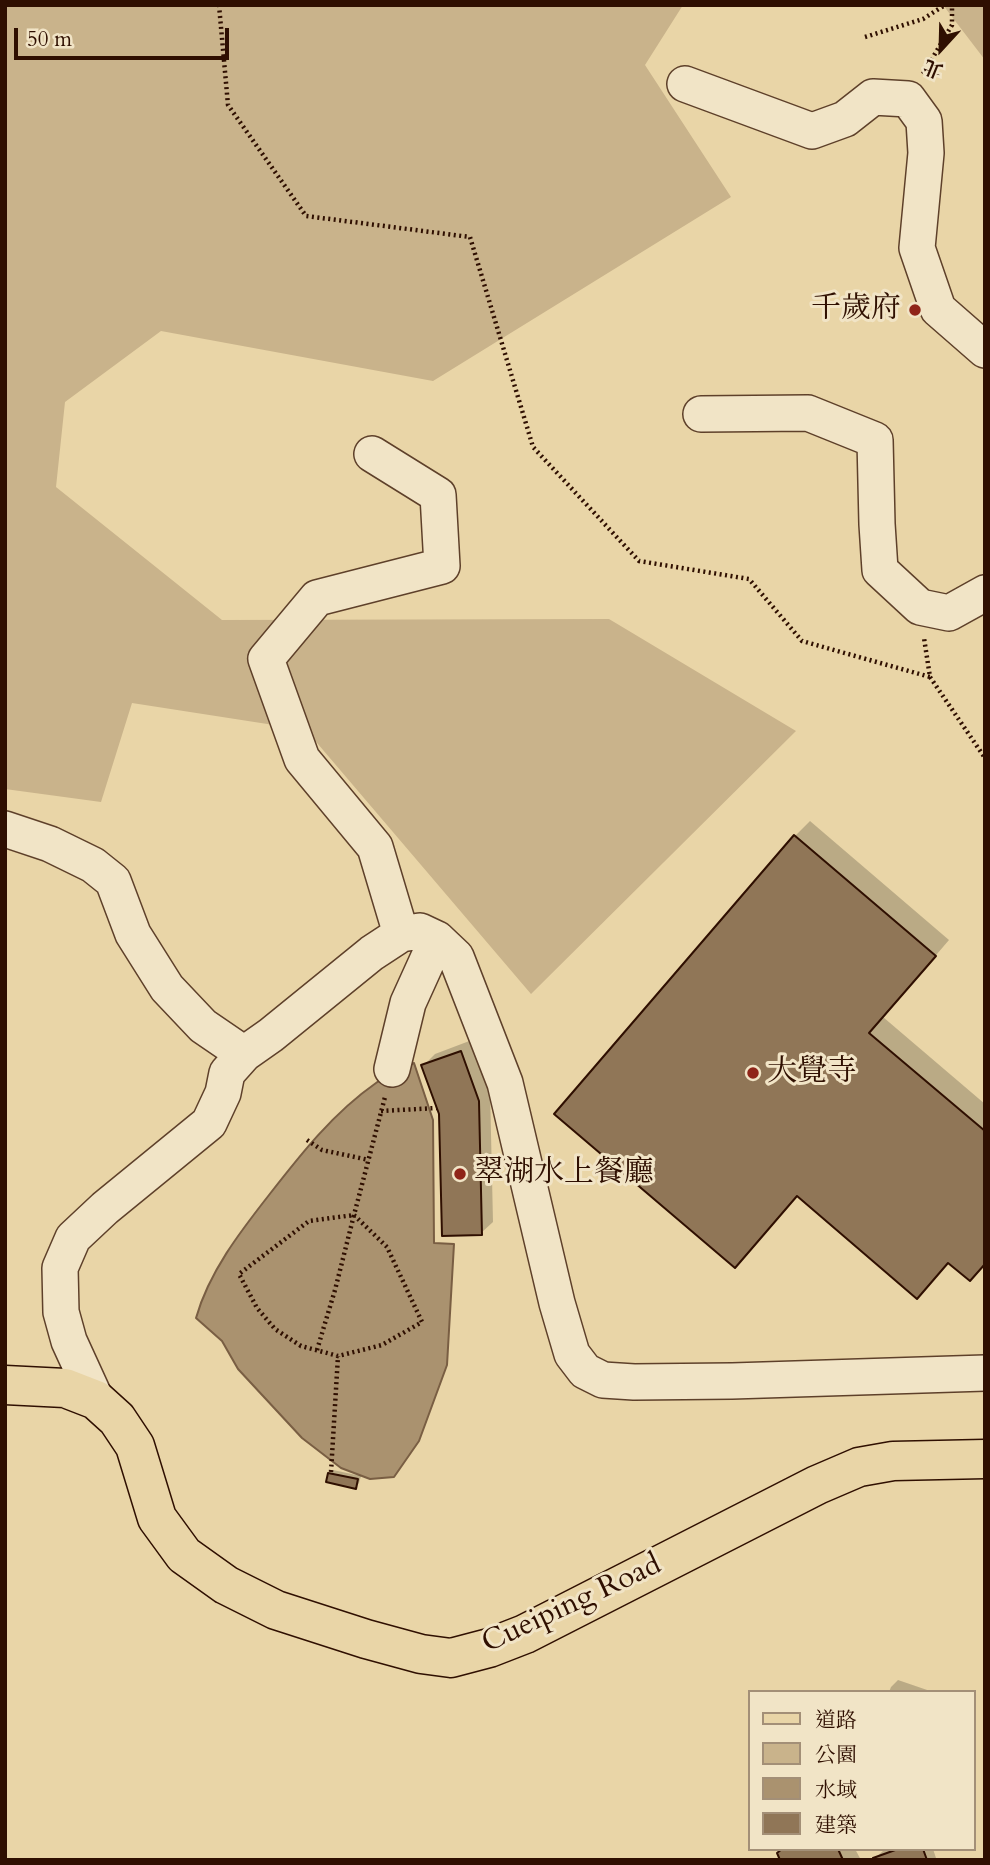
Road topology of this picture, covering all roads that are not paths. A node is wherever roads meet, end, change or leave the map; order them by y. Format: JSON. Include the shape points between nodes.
{"nodes":[{"id":1,"x":685,"y":84,"type":"dead end"},
{"id":2,"x":985,"y":350,"type":"edge"},
{"id":3,"x":701,"y":414,"type":"dead end"},
{"id":4,"x":372,"y":454,"type":"dead end"},
{"id":5,"x":985,"y":593,"type":"edge"},
{"id":6,"x":5,"y":829,"type":"edge"},
{"id":7,"x":401,"y":933,"type":"junction"},
{"id":8,"x":437,"y":939,"type":"junction"},
{"id":9,"x":244,"y":1054,"type":"junction"},
{"id":10,"x":393,"y":1069,"type":"road end"},
{"id":11,"x":985,"y":1373,"type":"edge"},
{"id":12,"x":5,"y":1385,"type":"edge"},
{"id":13,"x":96,"y":1400,"type":"junction"},
{"id":14,"x":985,"y":1459,"type":"edge"}],
"edges":[{"from":1,"to":2,"type":"street","via":[[812,131],[845,119],[873,97],[908,99],[923,121],[926,153],[917,248],[938,309]]},
{"from":3,"to":5,"type":"street","via":[[808,413],[875,440],[880,570],[920,607],[949,613]]},
{"from":4,"to":7,"type":"street","via":[[438,495],[442,566],[317,598],[266,659],[302,759],[375,847]]},
{"from":6,"to":9,"type":"street","via":[[50,844],[93,865],[113,881],[133,934],[167,988],[203,1026]]},
{"from":7,"to":8,"type":"street","via":[[420,931]]},
{"from":7,"to":9,"type":"street","name":"Cueiping Road"},
{"from":8,"to":10,"type":"street","via":[[408,1003]]},
{"from":8,"to":11,"type":"street","via":[[456,957],[505,1083],[557,1303],[572,1354],[585,1371],[603,1380],[634,1382]]},
{"from":9,"to":13,"type":"street","name":"Cueiping Road","via":[[228,1073],[209,1124],[73,1238],[60,1268],[61,1311],[69,1341]]},
{"from":12,"to":13,"type":"main road","via":[[65,1388]]},
{"from":13,"to":14,"type":"main road","name":"Cueiping Road","via":[[117,1419],[135,1446],[157,1518],[184,1555],[226,1585],[276,1610],[388,1645],[451,1658],[525,1634],[859,1467],[893,1461]]}]}
